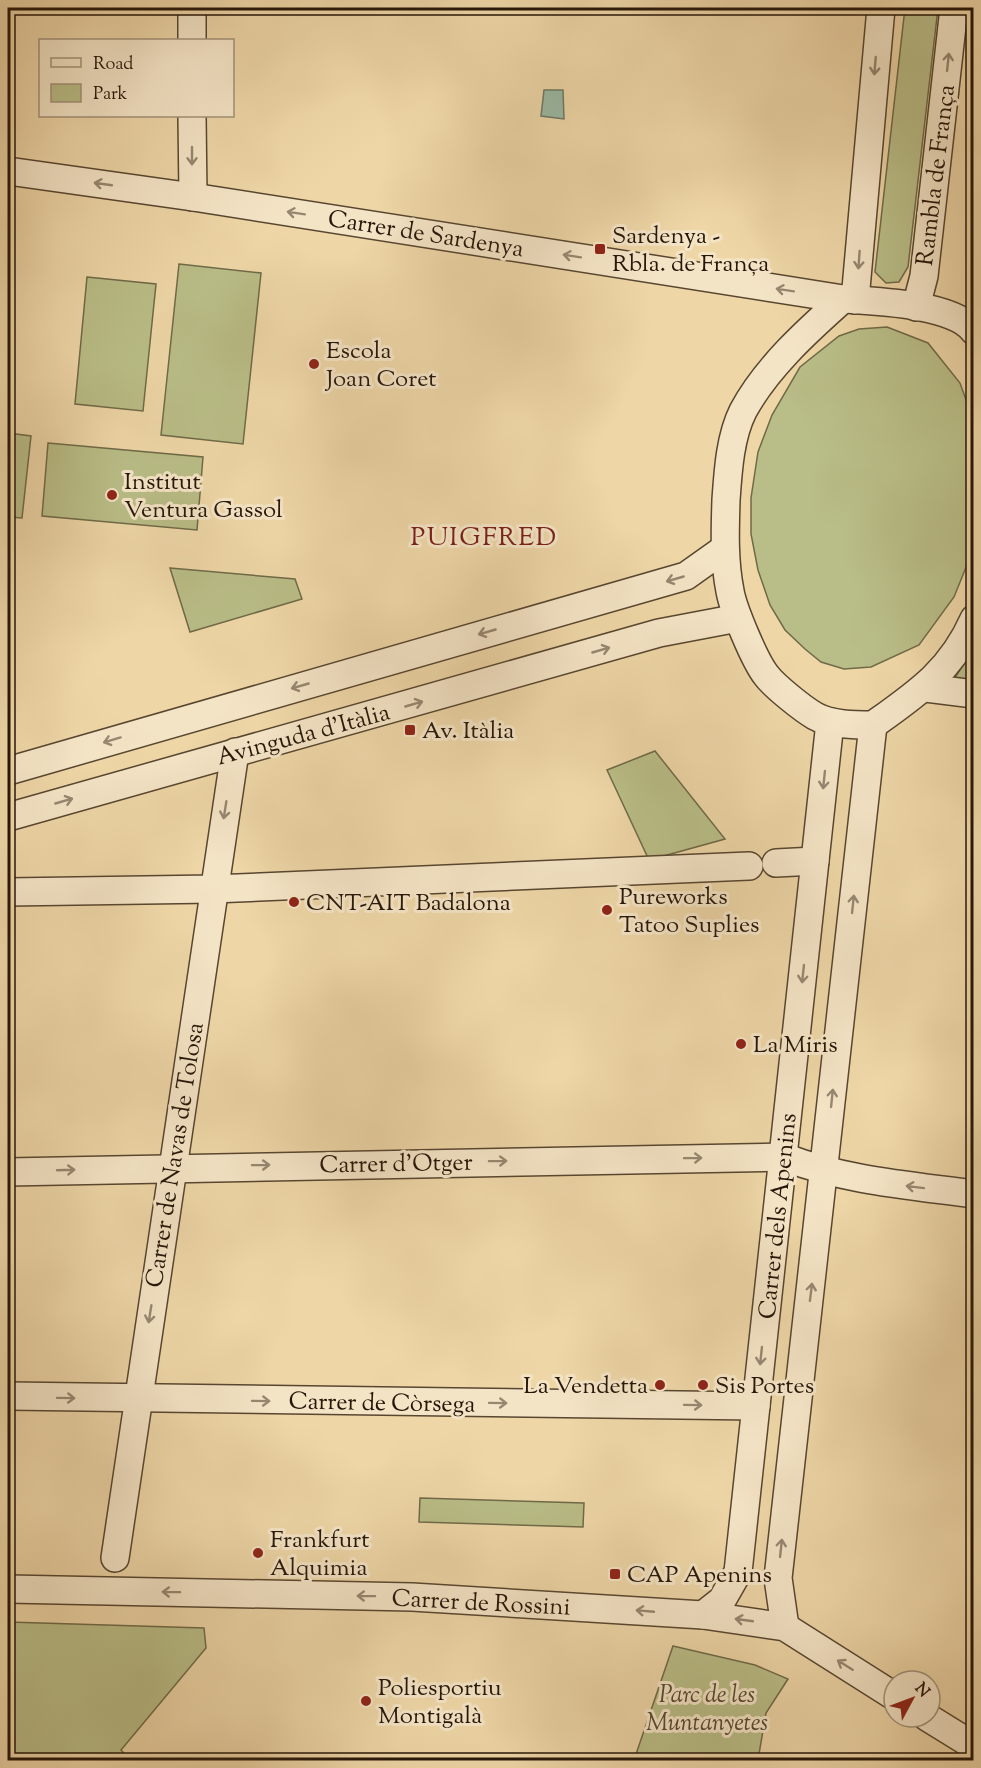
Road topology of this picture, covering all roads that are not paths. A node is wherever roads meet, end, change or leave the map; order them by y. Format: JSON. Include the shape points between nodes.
{"nodes":[{"id":1,"x":192,"y":8,"type":"edge"},
{"id":2,"x":880,"y":8,"type":"edge"},
{"id":3,"x":954,"y":8,"type":"edge"},
{"id":4,"x":192,"y":39,"type":"edge"},
{"id":5,"x":192,"y":117,"type":"edge"},
{"id":6,"x":8,"y":171,"type":"edge"},
{"id":7,"x":193,"y":197,"type":"junction"},
{"id":8,"x":849,"y":299,"type":"junction"},
{"id":9,"x":916,"y":307,"type":"junction"},
{"id":10,"x":973,"y":330,"type":"edge"},
{"id":11,"x":724,"y":549,"type":"junction"},
{"id":12,"x":738,"y":618,"type":"junction"},
{"id":13,"x":974,"y":619,"type":"edge"},
{"id":14,"x":926,"y":688,"type":"junction"},
{"id":15,"x":974,"y":694,"type":"edge"},
{"id":16,"x":830,"y":722,"type":"junction"},
{"id":17,"x":873,"y":725,"type":"junction"},
{"id":18,"x":234,"y":752,"type":"junction"},
{"id":19,"x":8,"y":771,"type":"edge"},
{"id":20,"x":8,"y":817,"type":"edge"},
{"id":21,"x":815,"y":861,"type":"junction"},
{"id":22,"x":776,"y":863,"type":"dead end"},
{"id":23,"x":749,"y":866,"type":"dead end"},
{"id":24,"x":213,"y":889,"type":"junction"},
{"id":25,"x":8,"y":892,"type":"edge"},
{"id":26,"x":784,"y":1157,"type":"junction"},
{"id":27,"x":174,"y":1167,"type":"junction"},
{"id":28,"x":8,"y":1172,"type":"edge"},
{"id":29,"x":824,"y":1172,"type":"junction"},
{"id":30,"x":974,"y":1194,"type":"edge"},
{"id":31,"x":8,"y":1396,"type":"edge"},
{"id":32,"x":136,"y":1400,"type":"junction"},
{"id":33,"x":756,"y":1406,"type":"junction"},
{"id":34,"x":115,"y":1558,"type":"dead end"},
{"id":35,"x":8,"y":1589,"type":"edge"},
{"id":36,"x":703,"y":1615,"type":"junction"},
{"id":37,"x":785,"y":1627,"type":"junction"},
{"id":38,"x":882,"y":1688,"type":"edge"},
{"id":39,"x":942,"y":1726,"type":"edge"},
{"id":40,"x":974,"y":1746,"type":"edge"}],
"edges":[{"from":1,"to":4,"type":"street"},
{"from":2,"to":8,"type":"street","one_way":true},
{"from":9,"to":3,"type":"street","name":"Rambla de França","one_way":true,"via":[[924,276]]},
{"from":5,"to":7,"type":"street","one_way":true},
{"from":7,"to":6,"type":"street","name":"Carrer de Sardenya","one_way":true},
{"from":8,"to":7,"type":"street","name":"Carrer de Sardenya","one_way":true},
{"from":8,"to":9,"type":"street","name":"Carrer de Sardenya"},
{"from":8,"to":11,"type":"street","via":[[811,327],[743,412],[728,465]]},
{"from":9,"to":10,"type":"street","name":"Carrer de Sardenya","via":[[958,319]]},
{"from":11,"to":12,"type":"street","via":[[730,594]]},
{"from":11,"to":19,"type":"street","name":"Avinguda d'Itàlia","one_way":true,"via":[[686,576]]},
{"from":12,"to":16,"type":"street","via":[[766,676],[815,716]]},
{"from":18,"to":12,"type":"street","name":"Avinguda d'Itàlia","one_way":true,"via":[[659,633]]},
{"from":13,"to":14,"type":"street","via":[[963,644]]},
{"from":14,"to":15,"type":"street"},
{"from":14,"to":17,"type":"street"},
{"from":16,"to":17,"type":"street"},
{"from":16,"to":21,"type":"street","name":"Carrer dels Apenins","one_way":true},
{"from":29,"to":17,"type":"street","name":"Carrer dels Apenins","one_way":true},
{"from":20,"to":18,"type":"street","name":"Avinguda d'Itàlia","one_way":true},
{"from":18,"to":24,"type":"street","name":"Carrer de Navas de Tolosa","one_way":true},
{"from":21,"to":22,"type":"street"},
{"from":21,"to":26,"type":"street","name":"Carrer dels Apenins","one_way":true},
{"from":23,"to":24,"type":"street"},
{"from":24,"to":25,"type":"street"},
{"from":24,"to":27,"type":"street","name":"Carrer de Navas de Tolosa"},
{"from":27,"to":26,"type":"street","name":"Carrer d'Otger","one_way":true},
{"from":26,"to":29,"type":"street"},
{"from":26,"to":33,"type":"street","name":"Carrer dels Apenins","one_way":true},
{"from":28,"to":27,"type":"street","name":"Carrer d'Otger","one_way":true},
{"from":27,"to":32,"type":"street","name":"Carrer de Navas de Tolosa","one_way":true},
{"from":30,"to":29,"type":"street","one_way":true},
{"from":37,"to":29,"type":"street","name":"Carrer dels Apenins","one_way":true,"via":[[778,1578]]},
{"from":31,"to":32,"type":"street","name":"Carrer de Còrsega","one_way":true},
{"from":32,"to":33,"type":"street","name":"Carrer de Còrsega","one_way":true},
{"from":32,"to":34,"type":"street","name":"Carrer de Navas de Tolosa"},
{"from":33,"to":36,"type":"street","name":"Carrer dels Apenins","via":[[738,1572],[722,1600]]},
{"from":36,"to":35,"type":"street","name":"Carrer de Rossini","one_way":true,"via":[[412,1597]]},
{"from":37,"to":36,"type":"street","one_way":true},
{"from":38,"to":37,"type":"street","one_way":true},
{"from":39,"to":40,"type":"street"}]}
